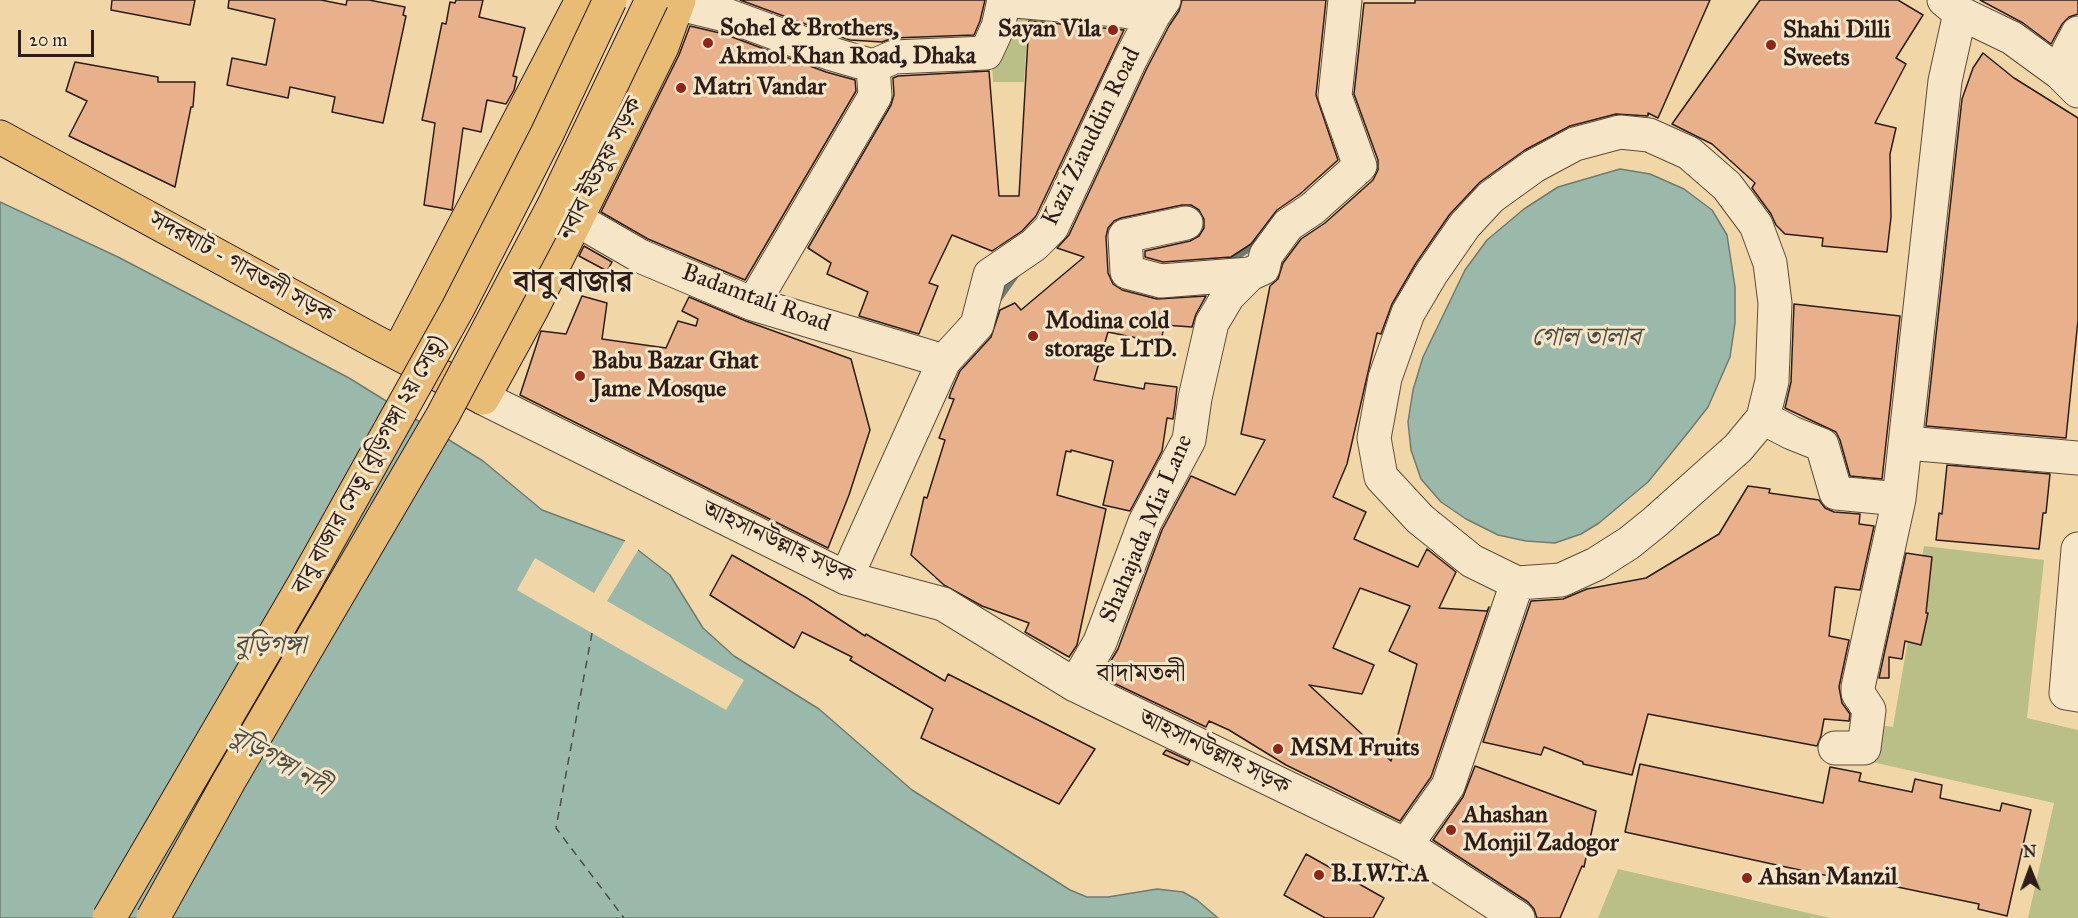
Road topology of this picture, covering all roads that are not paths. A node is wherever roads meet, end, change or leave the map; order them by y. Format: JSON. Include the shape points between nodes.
{"nodes":[{"id":1,"x":582,"y":0,"type":"edge"},
{"id":2,"x":610,"y":0,"type":"edge"},
{"id":3,"x":1004,"y":0,"type":"edge"},
{"id":4,"x":1346,"y":0,"type":"edge"},
{"id":5,"x":668,"y":1,"type":"edge"},
{"id":6,"x":1117,"y":5,"type":"edge"},
{"id":7,"x":1952,"y":7,"type":"edge"},
{"id":8,"x":1159,"y":8,"type":"edge"},
{"id":9,"x":2078,"y":33,"type":"edge"},
{"id":10,"x":873,"y":66,"type":"junction"},
{"id":11,"x":2069,"y":82,"type":"edge"},
{"id":12,"x":0,"y":136,"type":"edge"},
{"id":13,"x":576,"y":219,"type":"junction"},
{"id":14,"x":1186,"y":223,"type":"dead end"},
{"id":15,"x":1250,"y":274,"type":"junction"},
{"id":16,"x":753,"y":304,"type":"junction"},
{"id":17,"x":398,"y":353,"type":"junction"},
{"id":18,"x":944,"y":361,"type":"junction"},
{"id":19,"x":483,"y":398,"type":"junction"},
{"id":20,"x":1763,"y":418,"type":"junction"},
{"id":21,"x":1907,"y":444,"type":"junction"},
{"id":22,"x":2078,"y":458,"type":"edge"},
{"id":23,"x":1899,"y":499,"type":"junction"},
{"id":24,"x":2078,"y":549,"type":"edge"},
{"id":25,"x":846,"y":578,"type":"junction"},
{"id":26,"x":1517,"y":584,"type":"junction"},
{"id":27,"x":1075,"y":685,"type":"junction"},
{"id":28,"x":2078,"y":695,"type":"edge"},
{"id":29,"x":1835,"y":748,"type":"dead end"},
{"id":30,"x":1406,"y":846,"type":"junction"},
{"id":31,"x":109,"y":918,"type":"edge"},
{"id":32,"x":153,"y":918,"type":"edge"},
{"id":33,"x":1518,"y":918,"type":"edge"}],
"edges":[{"from":1,"to":17,"type":"highway"},
{"from":2,"to":31,"type":"highway","name":"বাবু বাজার সেতু (বুড়িগঙ্গা ২য় সেতু)","bridge":true,"via":[[548,134],[458,308],[304,584]]},
{"from":3,"to":6,"type":"street"},
{"from":3,"to":10,"type":"street","via":[[998,27],[986,53],[894,57]]},
{"from":4,"to":15,"type":"street","name":"Shahajada Mia Lane","via":[[1335,96],[1360,166],[1288,225],[1266,255],[1263,268]]},
{"from":5,"to":10,"type":"street","via":[[729,16]]},
{"from":5,"to":13,"type":"highway","name":"নবাব ইউসুফ সড়ক","via":[[662,47]]},
{"from":5,"to":32,"type":"highway","name":"বাবু বাজার সেতু (বুড়িগঙ্গা ২য় সেতু)","bridge":true,"via":[[443,415]]},
{"from":6,"to":8,"type":"street"},
{"from":7,"to":11,"type":"street","via":[[2012,38]]},
{"from":7,"to":21,"type":"street"},
{"from":8,"to":18,"type":"street","name":"Kazi Ziauddin Road","via":[[1130,60],[1052,226],[1034,245],[990,275],[977,325]]},
{"from":9,"to":11,"type":"street","via":[[2068,50]]},
{"from":10,"to":16,"type":"street","via":[[875,96]]},
{"from":12,"to":17,"type":"highway","name":"সদরঘাট - গাবতলী সড়ক"},
{"from":13,"to":16,"type":"street","name":"Badamtali Road","via":[[640,256]]},
{"from":13,"to":19,"type":"highway","name":"নবাব ইউসুফ সড়ক"},
{"from":14,"to":15,"type":"street","via":[[1125,236],[1127,272],[1161,281]]},
{"from":15,"to":27,"type":"street","name":"Shahajada Mia Lane","via":[[1228,296],[1212,323],[1189,440],[1145,522],[1100,642]]},
{"from":16,"to":18,"type":"street","name":"Badamtali Road"},
{"from":17,"to":19,"type":"highway","name":"সদরঘাট - গাবতলী সড়ক"},
{"from":18,"to":25,"type":"street","name":"Kazi Ziauddin Road"},
{"from":19,"to":25,"type":"street","name":"আহসানউল্লাহ সড়ক"},
{"from":20,"to":23,"type":"street","via":[[1822,445],[1836,493]]},
{"from":20,"to":26,"type":"street","via":[[1738,448],[1629,543],[1561,580]]},
{"from":20,"to":26,"type":"street","via":[[1772,381],[1774,341],[1770,263],[1756,225],[1727,186],[1689,153],[1649,135],[1620,132],[1575,144],[1534,166],[1491,197],[1465,225],[1408,313],[1385,378],[1374,438],[1381,477],[1420,519],[1472,561]]},
{"from":21,"to":22,"type":"street"},
{"from":21,"to":23,"type":"street"},
{"from":23,"to":29,"type":"street","via":[[1858,687],[1869,710],[1864,748]]},
{"from":24,"to":28,"type":"street","via":[[2066,693]]},
{"from":25,"to":27,"type":"street","name":"আহসানউল্লাহ সড়ক","via":[[943,604]]},
{"from":26,"to":30,"type":"street","via":[[1448,786]]},
{"from":27,"to":30,"type":"street","name":"আহসানউল্লাহ সড়ক"},
{"from":30,"to":33,"type":"street","name":"আহসানউল্লাহ সড়ক"}]}
